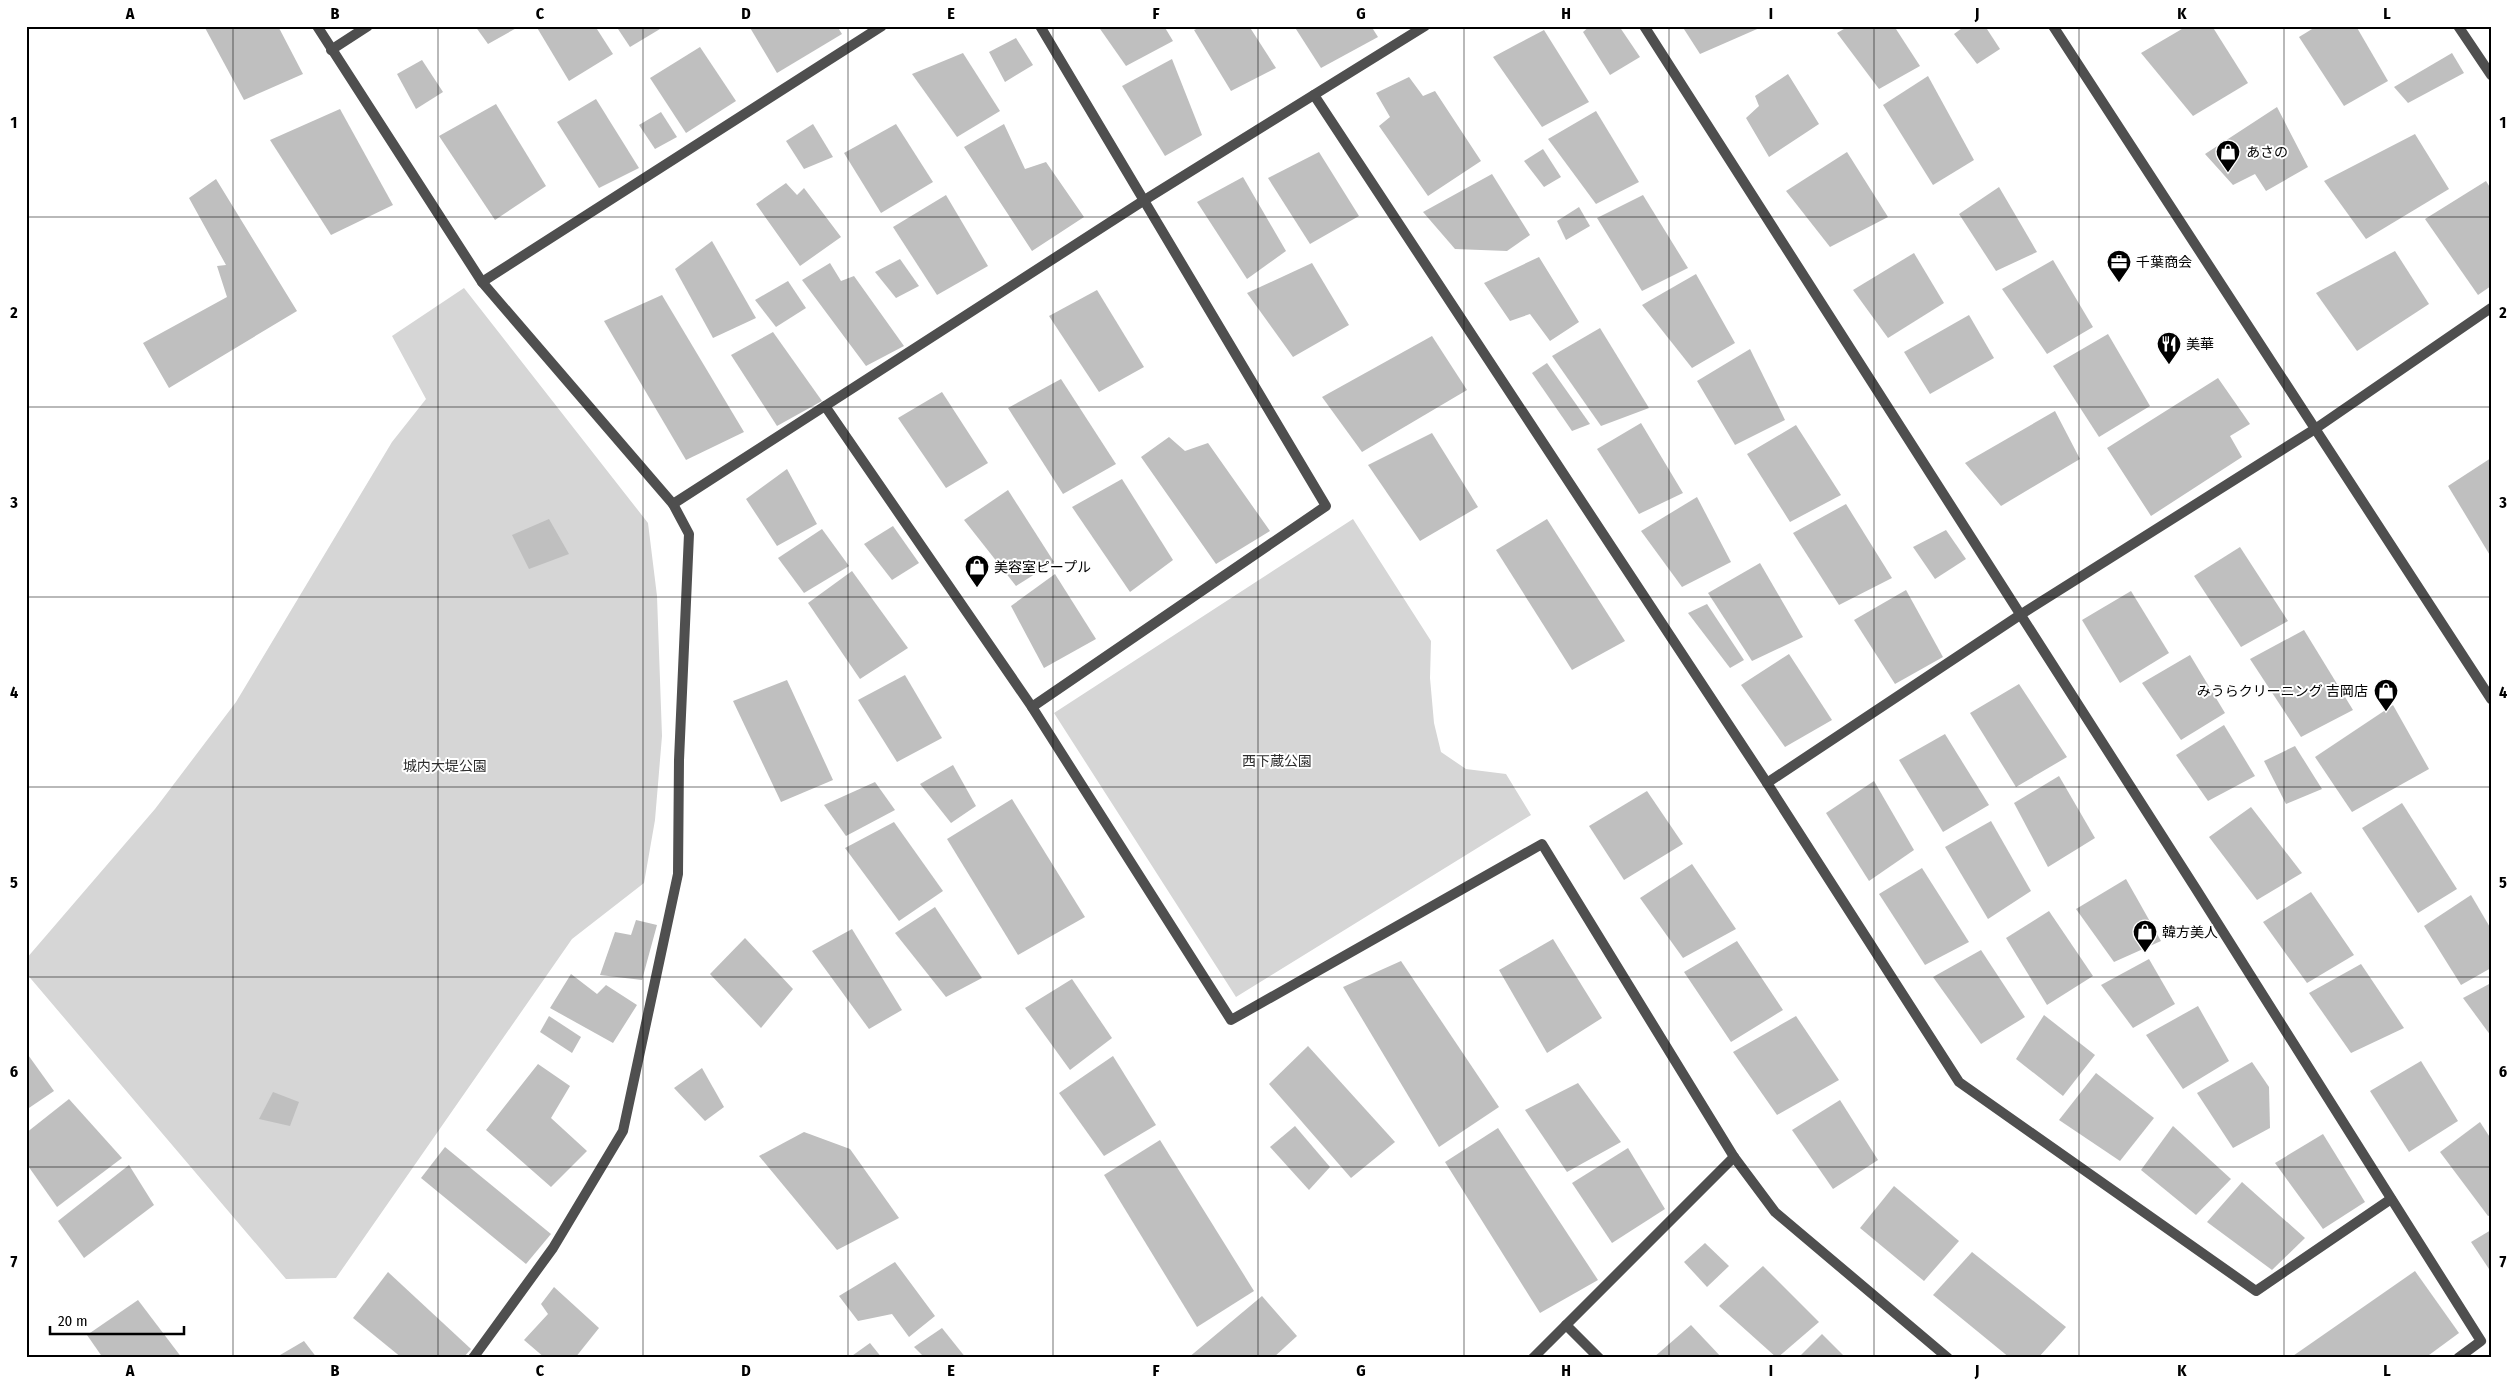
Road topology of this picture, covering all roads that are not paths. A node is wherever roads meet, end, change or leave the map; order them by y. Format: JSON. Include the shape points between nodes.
{"nodes":[{"id":1,"x":317,"y":26,"type":"edge"},
{"id":2,"x":368,"y":26,"type":"edge"},
{"id":3,"x":882,"y":26,"type":"edge"},
{"id":4,"x":1040,"y":26,"type":"edge"},
{"id":5,"x":1425,"y":26,"type":"edge"},
{"id":6,"x":1644,"y":26,"type":"edge"},
{"id":7,"x":2053,"y":26,"type":"edge"},
{"id":8,"x":2458,"y":26,"type":"edge"},
{"id":9,"x":331,"y":50,"type":"junction"},
{"id":10,"x":2491,"y":75,"type":"edge"},
{"id":11,"x":1314,"y":95,"type":"junction"},
{"id":12,"x":1143,"y":201,"type":"junction"},
{"id":13,"x":482,"y":282,"type":"junction"},
{"id":14,"x":2491,"y":308,"type":"edge"},
{"id":15,"x":825,"y":406,"type":"junction"},
{"id":16,"x":2315,"y":429,"type":"junction"},
{"id":17,"x":673,"y":504,"type":"junction"},
{"id":18,"x":2020,"y":616,"type":"junction"},
{"id":19,"x":2491,"y":699,"type":"edge"},
{"id":20,"x":1032,"y":707,"type":"junction"},
{"id":21,"x":1767,"y":783,"type":"junction"},
{"id":22,"x":1734,"y":1157,"type":"junction"},
{"id":23,"x":2391,"y":1199,"type":"junction"},
{"id":24,"x":1566,"y":1325,"type":"junction"},
{"id":25,"x":473,"y":1358,"type":"edge"},
{"id":26,"x":1533,"y":1358,"type":"edge"},
{"id":27,"x":1599,"y":1358,"type":"edge"},
{"id":28,"x":1948,"y":1358,"type":"edge"},
{"id":29,"x":2458,"y":1358,"type":"edge"}],
"edges":[{"from":1,"to":9,"type":"street"},
{"from":2,"to":9,"type":"street"},
{"from":3,"to":13,"type":"street"},
{"from":4,"to":12,"type":"street"},
{"from":5,"to":11,"type":"street"},
{"from":6,"to":18,"type":"street"},
{"from":7,"to":16,"type":"street"},
{"from":8,"to":10,"type":"street"},
{"from":9,"to":13,"type":"street"},
{"from":11,"to":12,"type":"street"},
{"from":11,"to":21,"type":"street"},
{"from":12,"to":15,"type":"street"},
{"from":12,"to":20,"type":"street","via":[[1326,506]]},
{"from":13,"to":17,"type":"street"},
{"from":14,"to":16,"type":"street"},
{"from":15,"to":17,"type":"street"},
{"from":15,"to":20,"type":"street"},
{"from":16,"to":18,"type":"street"},
{"from":16,"to":19,"type":"street"},
{"from":17,"to":25,"type":"street","via":[[690,534],[679,760],[678,874],[623,1131],[553,1248]]},
{"from":18,"to":21,"type":"street"},
{"from":18,"to":23,"type":"street"},
{"from":20,"to":22,"type":"street","via":[[1230,1020],[1542,844]]},
{"from":21,"to":23,"type":"street","via":[[1959,1082],[2256,1291]]},
{"from":22,"to":24,"type":"street"},
{"from":22,"to":28,"type":"street","via":[[1775,1212]]},
{"from":23,"to":29,"type":"street","via":[[2480,1341]]},
{"from":24,"to":26,"type":"street"},
{"from":24,"to":27,"type":"street"}]}
